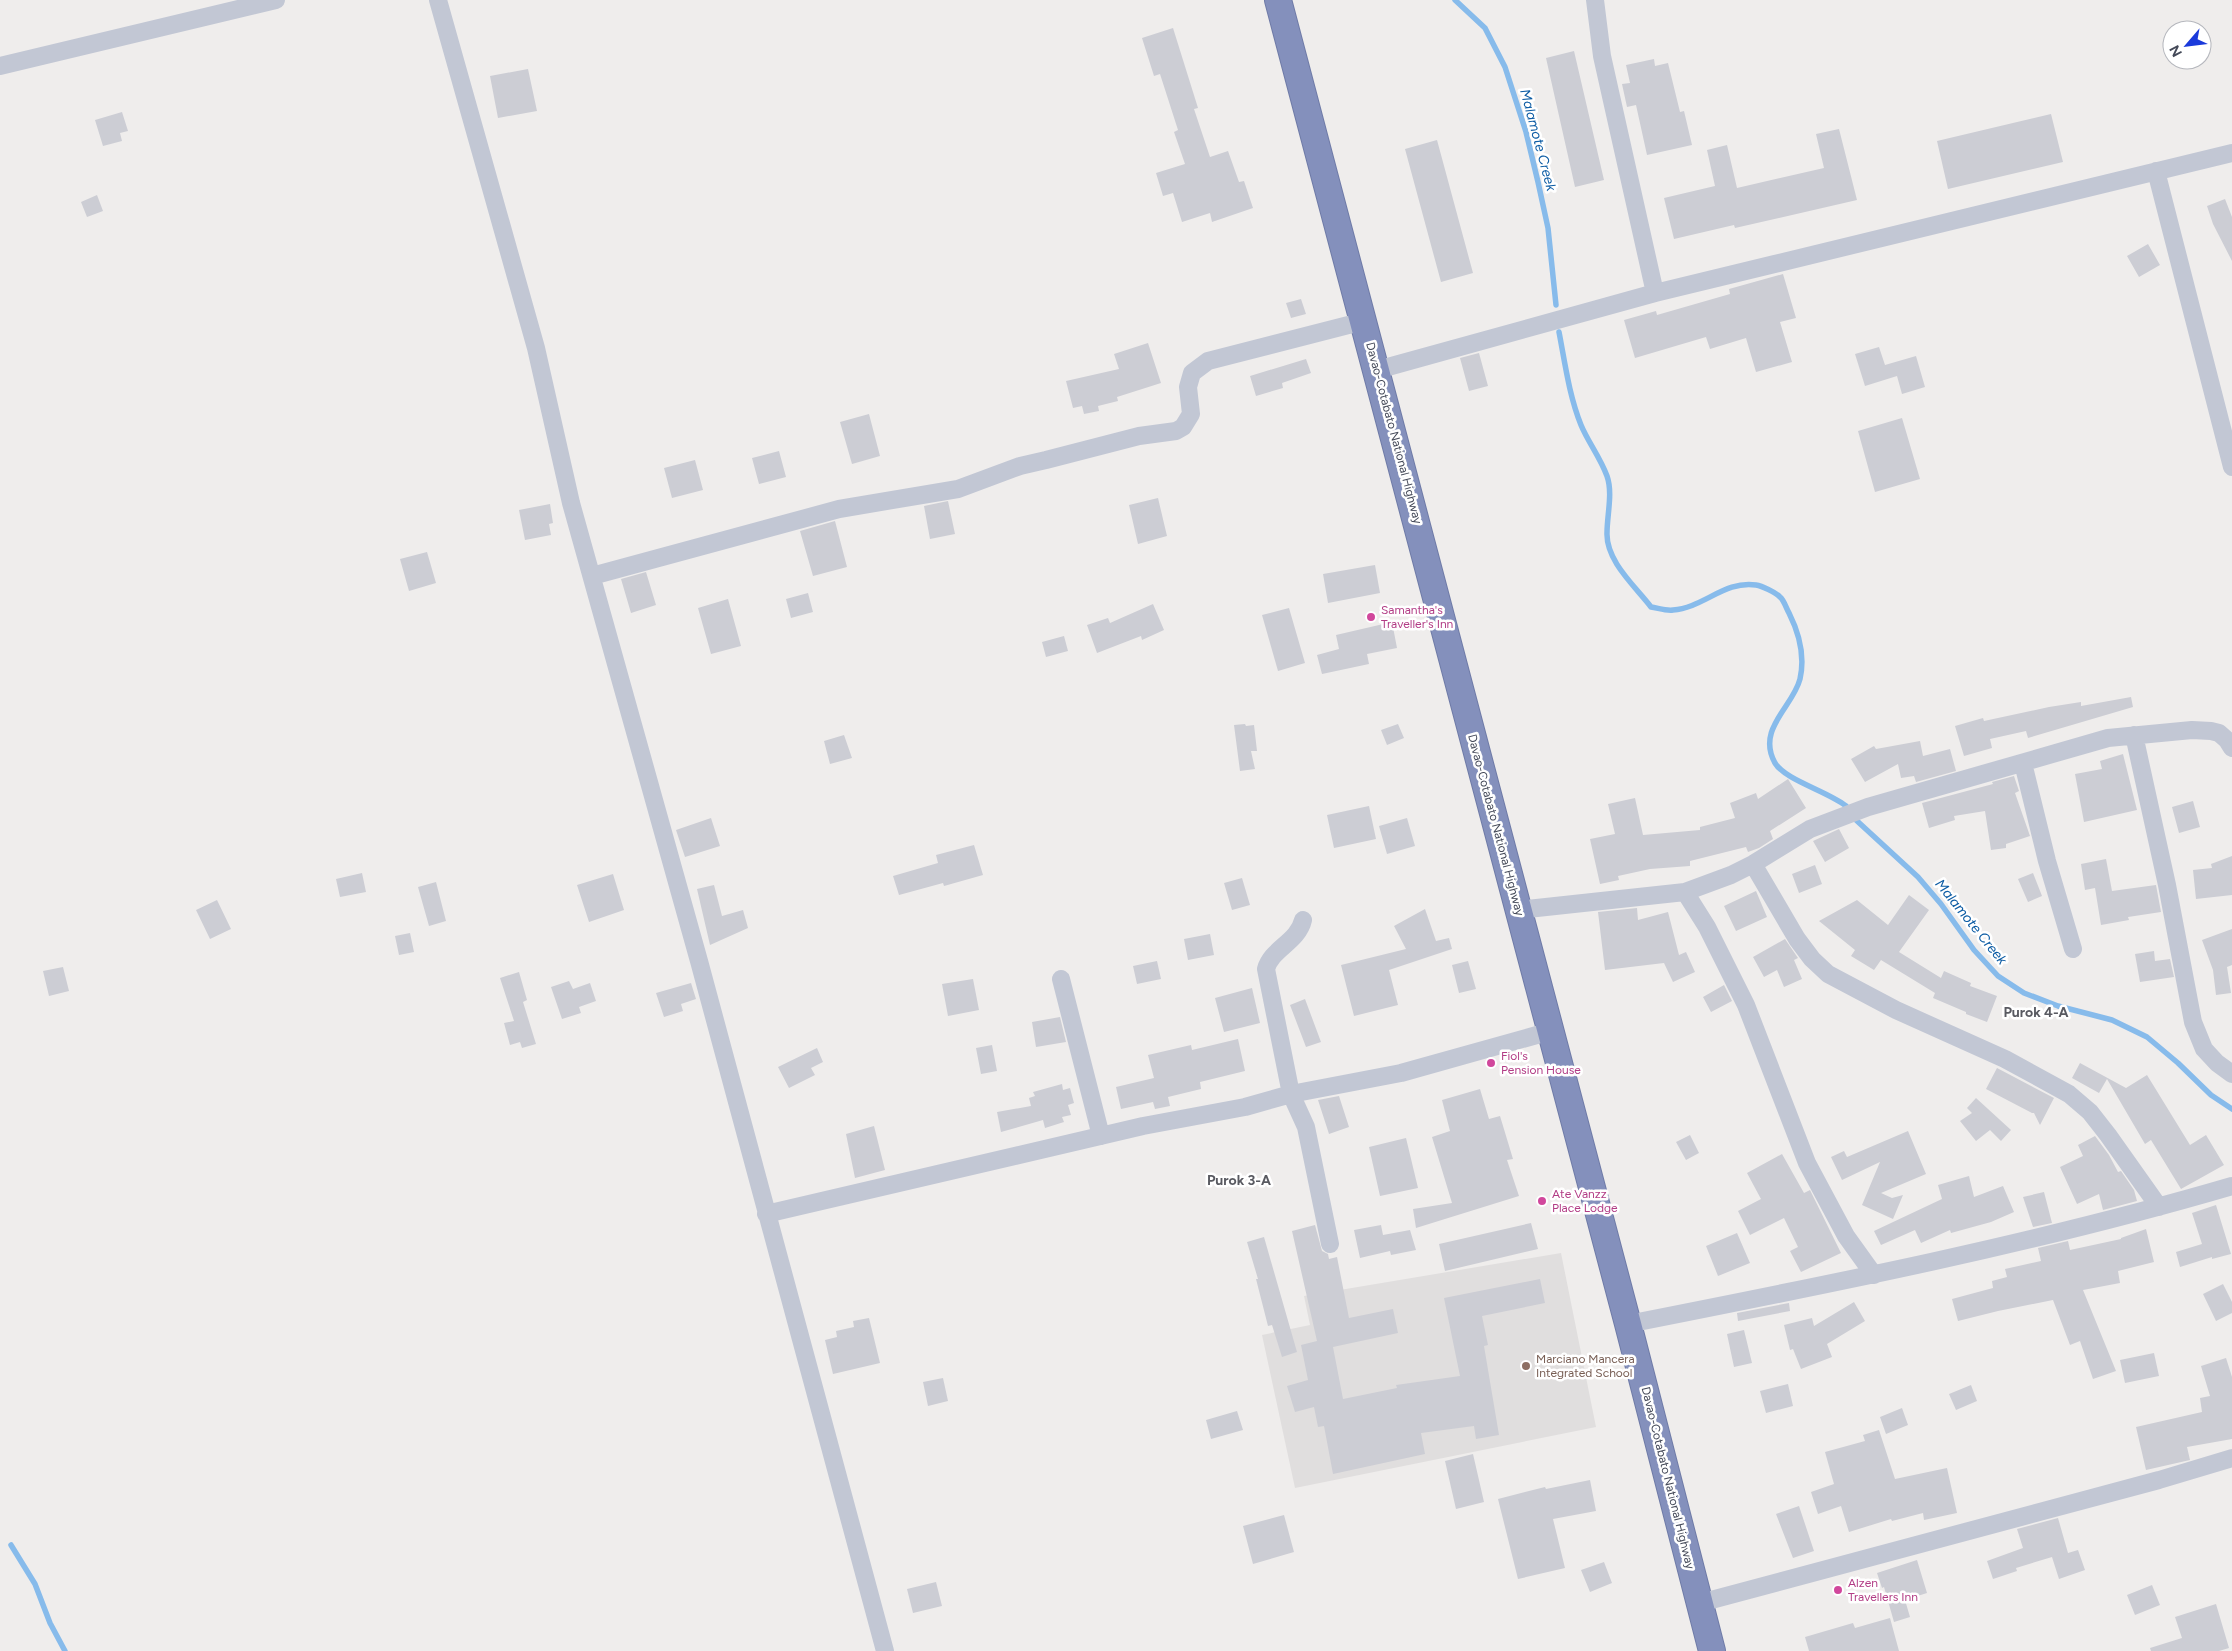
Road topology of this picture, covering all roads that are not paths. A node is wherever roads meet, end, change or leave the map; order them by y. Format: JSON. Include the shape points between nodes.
{"nodes":[{"id":1,"x":276,"y":0,"type":"edge"},
{"id":2,"x":438,"y":0,"type":"edge"},
{"id":3,"x":1278,"y":0,"type":"edge"},
{"id":4,"x":1595,"y":0,"type":"edge"},
{"id":5,"x":0,"y":66,"type":"edge"},
{"id":6,"x":2232,"y":153,"type":"edge"},
{"id":7,"x":2156,"y":171,"type":"junction"},
{"id":8,"x":1656,"y":293,"type":"junction"},
{"id":9,"x":1364,"y":322,"type":"junction"},
{"id":10,"x":1377,"y":370,"type":"junction"},
{"id":11,"x":2232,"y":467,"type":"edge"},
{"id":12,"x":592,"y":576,"type":"junction"},
{"id":13,"x":2134,"y":735,"type":"junction"},
{"id":14,"x":2232,"y":748,"type":"edge"},
{"id":15,"x":2022,"y":763,"type":"junction"},
{"id":16,"x":1753,"y":864,"type":"junction"},
{"id":17,"x":1685,"y":892,"type":"junction"},
{"id":18,"x":1518,"y":910,"type":"junction"},
{"id":19,"x":1303,"y":920,"type":"dead end"},
{"id":20,"x":2073,"y":949,"type":"dead end"},
{"id":21,"x":1061,"y":979,"type":"dead end"},
{"id":22,"x":1551,"y":1031,"type":"junction"},
{"id":23,"x":2232,"y":1074,"type":"edge"},
{"id":24,"x":1291,"y":1094,"type":"junction"},
{"id":25,"x":1101,"y":1136,"type":"junction"},
{"id":26,"x":2232,"y":1186,"type":"edge"},
{"id":27,"x":2159,"y":1207,"type":"junction"},
{"id":28,"x":766,"y":1214,"type":"junction"},
{"id":29,"x":1330,"y":1244,"type":"dead end"},
{"id":30,"x":1874,"y":1275,"type":"junction"},
{"id":31,"x":1628,"y":1324,"type":"junction"},
{"id":32,"x":2232,"y":1458,"type":"edge"},
{"id":33,"x":1700,"y":1603,"type":"junction"},
{"id":34,"x":885,"y":1651,"type":"edge"},
{"id":35,"x":1712,"y":1651,"type":"edge"}],
"edges":[{"from":1,"to":5,"type":"street"},
{"from":2,"to":12,"type":"street","via":[[536,348],[571,503]]},
{"from":3,"to":9,"type":"highway","name":"Davao-Cotabato National Highway"},
{"from":4,"to":8,"type":"street","via":[[1602,56]]},
{"from":6,"to":7,"type":"street"},
{"from":7,"to":8,"type":"street"},
{"from":7,"to":11,"type":"street"},
{"from":8,"to":10,"type":"street"},
{"from":9,"to":10,"type":"highway","name":"Davao-Cotabato National Highway"},
{"from":9,"to":12,"type":"street","via":[[1208,361],[1192,373],[1188,387],[1191,414],[1183,427],[1176,431],[1139,436],[1046,460],[958,489],[839,509]]},
{"from":10,"to":18,"type":"highway","name":"Davao-Cotabato National Highway"},
{"from":12,"to":28,"type":"street"},
{"from":13,"to":14,"type":"street","via":[[2211,731],[2227,740]]},
{"from":13,"to":15,"type":"street","via":[[2108,738]]},
{"from":13,"to":23,"type":"street","via":[[2193,1022],[2204,1049]]},
{"from":15,"to":16,"type":"street","via":[[1847,815],[1810,829]]},
{"from":15,"to":20,"type":"street"},
{"from":16,"to":17,"type":"street"},
{"from":16,"to":27,"type":"street","via":[[1797,939],[1828,974],[1896,1010],[2005,1058],[2069,1094],[2090,1112]]},
{"from":17,"to":18,"type":"street"},
{"from":17,"to":30,"type":"street","via":[[1707,927],[1746,1005],[1807,1163],[1846,1236]]},
{"from":18,"to":22,"type":"highway","name":"Davao-Cotabato National Highway"},
{"from":19,"to":24,"type":"street","via":[[1297,933],[1268,962],[1266,969]]},
{"from":21,"to":25,"type":"street"},
{"from":22,"to":24,"type":"street","via":[[1401,1073]]},
{"from":22,"to":31,"type":"highway","name":"Davao-Cotabato National Highway"},
{"from":24,"to":25,"type":"street","via":[[1245,1107]]},
{"from":24,"to":29,"type":"street","via":[[1306,1127]]},
{"from":25,"to":28,"type":"street"},
{"from":26,"to":27,"type":"street"},
{"from":27,"to":30,"type":"street"},
{"from":28,"to":34,"type":"street"},
{"from":30,"to":31,"type":"street"},
{"from":31,"to":33,"type":"highway","name":"Davao-Cotabato National Highway"},
{"from":32,"to":33,"type":"street"},
{"from":33,"to":35,"type":"highway","name":"Davao-Cotabato National Highway"}]}
